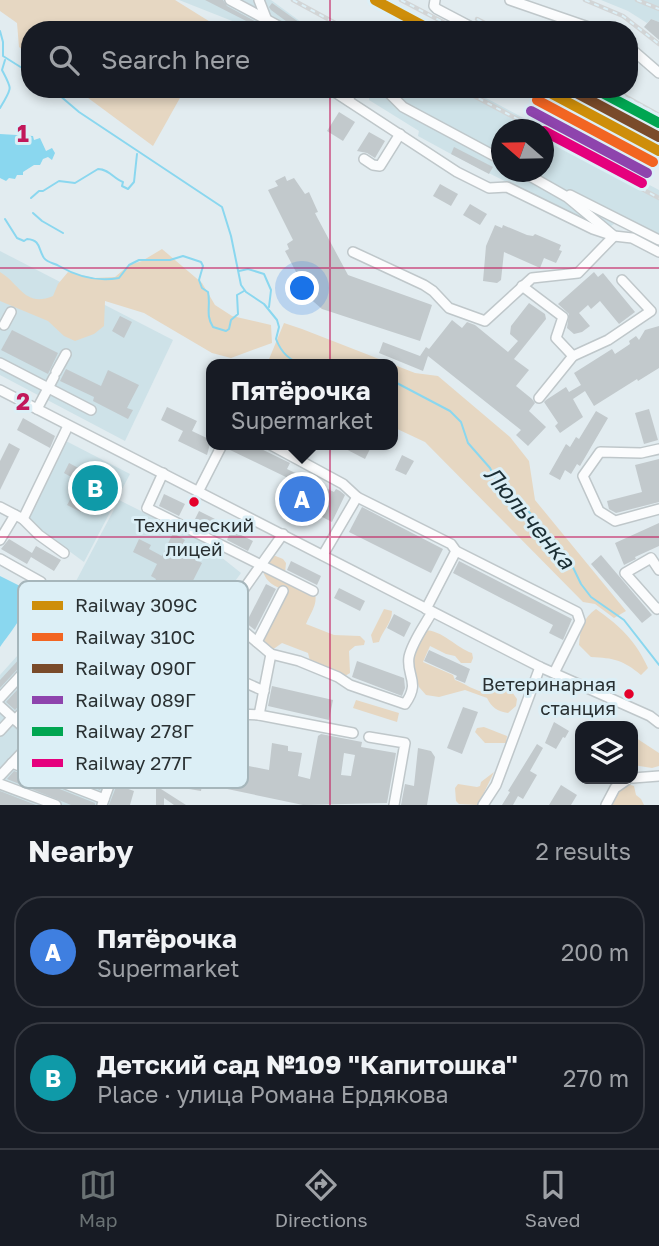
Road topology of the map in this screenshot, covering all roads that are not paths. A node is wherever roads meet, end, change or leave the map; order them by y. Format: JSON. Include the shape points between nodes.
{"nodes":[{"id":1,"x":230,"y":0,"type":"edge"},
{"id":2,"x":258,"y":0,"type":"edge"},
{"id":3,"x":435,"y":0,"type":"edge"},
{"id":4,"x":510,"y":0,"type":"edge"},
{"id":5,"x":266,"y":18,"type":"junction"},
{"id":6,"x":271,"y":21,"type":"edge"},
{"id":7,"x":460,"y":21,"type":"edge"},
{"id":8,"x":571,"y":21,"type":"edge"},
{"id":9,"x":638,"y":55,"type":"edge"},
{"id":10,"x":659,"y":73,"type":"edge"},
{"id":11,"x":344,"y":98,"type":"edge"},
{"id":12,"x":350,"y":98,"type":"edge"},
{"id":13,"x":394,"y":98,"type":"edge"},
{"id":14,"x":608,"y":98,"type":"edge"},
{"id":15,"x":349,"y":101,"type":"junction"},
{"id":16,"x":651,"y":120,"type":"dead end"},
{"id":17,"x":400,"y":134,"type":"junction"},
{"id":18,"x":491,"y":154,"type":"edge"},
{"id":19,"x":364,"y":159,"type":"dead end"},
{"id":20,"x":542,"y":182,"type":"edge"},
{"id":21,"x":550,"y":186,"type":"junction"},
{"id":22,"x":614,"y":236,"type":"junction"},
{"id":23,"x":659,"y":240,"type":"edge"},
{"id":24,"x":353,"y":252,"type":"dead end"},
{"id":25,"x":659,"y":252,"type":"edge"},
{"id":26,"x":622,"y":280,"type":"dead end"},
{"id":27,"x":522,"y":286,"type":"junction"},
{"id":28,"x":11,"y":312,"type":"dead end"},
{"id":29,"x":2,"y":329,"type":"edge"},
{"id":30,"x":66,"y":354,"type":"dead end"},
{"id":31,"x":573,"y":356,"type":"junction"},
{"id":32,"x":0,"y":363,"type":"edge"},
{"id":33,"x":48,"y":388,"type":"junction"},
{"id":34,"x":0,"y":390,"type":"edge"},
{"id":35,"x":539,"y":398,"type":"dead end"},
{"id":36,"x":37,"y":409,"type":"junction"},
{"id":37,"x":90,"y":410,"type":"dead end"},
{"id":38,"x":68,"y":426,"type":"junction"},
{"id":39,"x":659,"y":449,"type":"edge"},
{"id":40,"x":219,"y":450,"type":"edge"},
{"id":41,"x":280,"y":450,"type":"edge"},
{"id":42,"x":163,"y":473,"type":"junction"},
{"id":43,"x":198,"y":492,"type":"junction"},
{"id":44,"x":357,"y":497,"type":"junction"},
{"id":45,"x":0,"y":507,"type":"edge"},
{"id":46,"x":659,"y":509,"type":"edge"},
{"id":47,"x":19,"y":517,"type":"junction"},
{"id":48,"x":283,"y":534,"type":"junction"},
{"id":49,"x":0,"y":540,"type":"edge"},
{"id":50,"x":456,"y":551,"type":"junction"},
{"id":51,"x":64,"y":553,"type":"dead end"},
{"id":52,"x":323,"y":555,"type":"junction"},
{"id":53,"x":0,"y":559,"type":"edge"},
{"id":54,"x":261,"y":565,"type":"junction"},
{"id":55,"x":659,"y":569,"type":"edge"},
{"id":56,"x":39,"y":581,"type":"edge"},
{"id":57,"x":248,"y":583,"type":"edge"},
{"id":58,"x":283,"y":591,"type":"dead end"},
{"id":59,"x":313,"y":591,"type":"dead end"},
{"id":60,"x":659,"y":608,"type":"edge"},
{"id":61,"x":429,"y":611,"type":"junction"},
{"id":62,"x":248,"y":634,"type":"edge"},
{"id":63,"x":257,"y":642,"type":"junction"},
{"id":64,"x":271,"y":654,"type":"junction"},
{"id":65,"x":540,"y":667,"type":"junction"},
{"id":66,"x":554,"y":673,"type":"junction"},
{"id":67,"x":18,"y":678,"type":"edge"},
{"id":68,"x":248,"y":684,"type":"edge"},
{"id":69,"x":264,"y":691,"type":"junction"},
{"id":70,"x":0,"y":698,"type":"edge"},
{"id":71,"x":0,"y":706,"type":"edge"},
{"id":72,"x":18,"y":714,"type":"edge"},
{"id":73,"x":248,"y":714,"type":"edge"},
{"id":74,"x":259,"y":715,"type":"junction"},
{"id":75,"x":13,"y":719,"type":"junction"},
{"id":76,"x":18,"y":723,"type":"edge"},
{"id":77,"x":659,"y":723,"type":"edge"},
{"id":78,"x":0,"y":731,"type":"edge"},
{"id":79,"x":353,"y":733,"type":"dead end"},
{"id":80,"x":369,"y":737,"type":"dead end"},
{"id":81,"x":18,"y":756,"type":"edge"},
{"id":82,"x":12,"y":762,"type":"junction"},
{"id":83,"x":18,"y":765,"type":"edge"},
{"id":84,"x":0,"y":776,"type":"edge"},
{"id":85,"x":659,"y":776,"type":"edge"},
{"id":86,"x":638,"y":778,"type":"edge"},
{"id":87,"x":0,"y":784,"type":"edge"},
{"id":88,"x":621,"y":784,"type":"edge"},
{"id":89,"x":71,"y":788,"type":"edge"},
{"id":90,"x":103,"y":802,"type":"edge"},
{"id":91,"x":56,"y":805,"type":"edge"},
{"id":92,"x":394,"y":805,"type":"edge"},
{"id":93,"x":484,"y":805,"type":"edge"},
{"id":94,"x":606,"y":805,"type":"edge"}],
"edges":[{"from":1,"to":5,"type":"street"},
{"from":2,"to":5,"type":"street"},
{"from":3,"to":7,"type":"street","via":[[437,9]]},
{"from":4,"to":8,"type":"street"},
{"from":5,"to":6,"type":"street"},
{"from":9,"to":10,"type":"street"},
{"from":11,"to":15,"type":"street"},
{"from":12,"to":15,"type":"street"},
{"from":13,"to":18,"type":"street"},
{"from":14,"to":16,"type":"street"},
{"from":15,"to":17,"type":"street"},
{"from":17,"to":19,"type":"street","via":[[380,166]]},
{"from":17,"to":22,"type":"street","via":[[483,186],[507,187]]},
{"from":20,"to":21,"type":"street"},
{"from":21,"to":22,"type":"street"},
{"from":21,"to":23,"type":"street"},
{"from":22,"to":25,"type":"street","via":[[632,238]]},
{"from":22,"to":27,"type":"street","via":[[578,273],[532,278]]},
{"from":24,"to":27,"type":"street","via":[[424,285],[449,308],[485,321]]},
{"from":26,"to":31,"type":"street","via":[[651,311],[608,340]]},
{"from":27,"to":31,"type":"street","via":[[563,317],[556,338]]},
{"from":28,"to":29,"type":"street"},
{"from":30,"to":33,"type":"street"},
{"from":31,"to":35,"type":"street"},
{"from":32,"to":33,"type":"street"},
{"from":33,"to":36,"type":"street"},
{"from":33,"to":37,"type":"street"},
{"from":34,"to":36,"type":"street"},
{"from":36,"to":38,"type":"street"},
{"from":38,"to":42,"type":"street"},
{"from":38,"to":47,"type":"street"},
{"from":39,"to":46,"type":"street","via":[[600,452],[583,476],[598,511],[615,521]]},
{"from":40,"to":43,"type":"street"},
{"from":41,"to":44,"type":"street","via":[[343,484]]},
{"from":42,"to":43,"type":"street"},
{"from":42,"to":54,"type":"street","via":[[147,508]]},
{"from":43,"to":48,"type":"street"},
{"from":44,"to":50,"type":"street","via":[[451,544]]},
{"from":44,"to":52,"type":"street"},
{"from":45,"to":47,"type":"street"},
{"from":47,"to":49,"type":"street"},
{"from":47,"to":51,"type":"street"},
{"from":48,"to":52,"type":"street"},
{"from":48,"to":54,"type":"street"},
{"from":50,"to":61,"type":"street"},
{"from":50,"to":66,"type":"street","via":[[578,612],[580,621]]},
{"from":52,"to":61,"type":"street"},
{"from":53,"to":56,"type":"street"},
{"from":54,"to":57,"type":"street"},
{"from":54,"to":59,"type":"street"},
{"from":55,"to":60,"type":"street","via":[[651,558],[625,573]]},
{"from":58,"to":63,"type":"street"},
{"from":61,"to":64,"type":"street","via":[[410,654],[413,682],[405,704]]},
{"from":61,"to":65,"type":"street"},
{"from":62,"to":63,"type":"street"},
{"from":63,"to":64,"type":"street"},
{"from":64,"to":69,"type":"street"},
{"from":65,"to":66,"type":"street"},
{"from":65,"to":93,"type":"street","via":[[496,785]]},
{"from":66,"to":77,"type":"street"},
{"from":67,"to":70,"type":"street"},
{"from":68,"to":69,"type":"street"},
{"from":69,"to":74,"type":"street"},
{"from":71,"to":75,"type":"street"},
{"from":72,"to":75,"type":"street"},
{"from":73,"to":74,"type":"street"},
{"from":74,"to":79,"type":"street"},
{"from":75,"to":76,"type":"street"},
{"from":75,"to":78,"type":"street"},
{"from":80,"to":92,"type":"street","via":[[405,743]]},
{"from":81,"to":82,"type":"street"},
{"from":82,"to":83,"type":"street"},
{"from":82,"to":84,"type":"street"},
{"from":85,"to":86,"type":"street"},
{"from":87,"to":91,"type":"street"},
{"from":88,"to":94,"type":"street"},
{"from":89,"to":90,"type":"street"}]}
